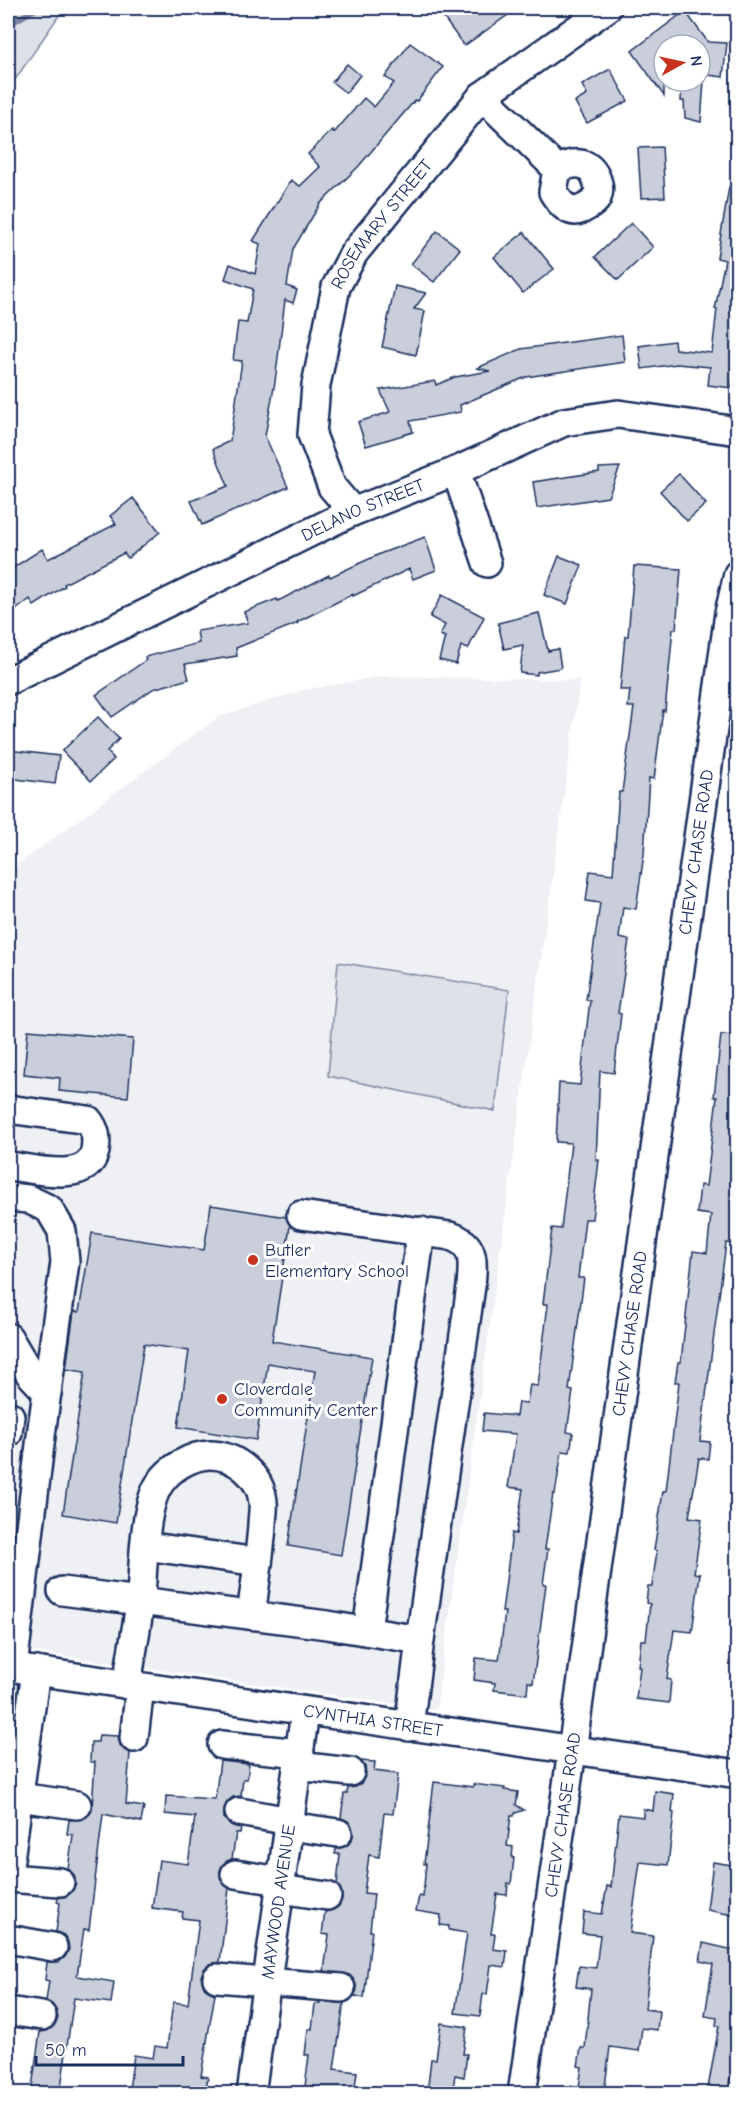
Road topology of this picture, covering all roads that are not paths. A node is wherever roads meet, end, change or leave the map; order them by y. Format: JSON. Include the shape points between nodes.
{"nodes":[{"id":1,"x":607,"y":8,"type":"edge"},
{"id":2,"x":482,"y":96,"type":"junction"},
{"id":3,"x":557,"y":169,"type":"dead end"},
{"id":4,"x":738,"y":431,"type":"edge"},
{"id":5,"x":456,"y":471,"type":"junction"},
{"id":6,"x":350,"y":513,"type":"junction"},
{"id":7,"x":487,"y":563,"type":"dead end"},
{"id":8,"x":738,"y":574,"type":"edge"},
{"id":9,"x":8,"y":681,"type":"edge"},
{"id":10,"x":8,"y":1109,"type":"edge"},
{"id":11,"x":8,"y":1166,"type":"edge"},
{"id":12,"x":8,"y":1197,"type":"edge"},
{"id":13,"x":301,"y":1215,"type":"dead end"},
{"id":14,"x":421,"y":1231,"type":"junction"},
{"id":15,"x":8,"y":1336,"type":"edge"},
{"id":16,"x":47,"y":1392,"type":"junction"},
{"id":17,"x":145,"y":1546,"type":"junction"},
{"id":18,"x":258,"y":1562,"type":"junction"},
{"id":19,"x":62,"y":1591,"type":"dead end"},
{"id":20,"x":140,"y":1601,"type":"junction"},
{"id":21,"x":250,"y":1615,"type":"junction"},
{"id":22,"x":367,"y":1631,"type":"junction"},
{"id":23,"x":420,"y":1640,"type":"junction"},
{"id":24,"x":19,"y":1669,"type":"edge"},
{"id":25,"x":134,"y":1686,"type":"junction"},
{"id":26,"x":305,"y":1712,"type":"junction"},
{"id":27,"x":409,"y":1727,"type":"junction"},
{"id":28,"x":134,"y":1738,"type":"dead end"},
{"id":29,"x":222,"y":1745,"type":"dead end"},
{"id":30,"x":572,"y":1751,"type":"junction"},
{"id":31,"x":250,"y":1758,"type":"dead end"},
{"id":32,"x":298,"y":1761,"type":"junction"},
{"id":33,"x":350,"y":1772,"type":"dead end"},
{"id":34,"x":738,"y":1774,"type":"edge"},
{"id":35,"x":14,"y":1801,"type":"edge"},
{"id":36,"x":77,"y":1805,"type":"dead end"},
{"id":37,"x":239,"y":1812,"type":"dead end"},
{"id":38,"x":289,"y":1824,"type":"junction"},
{"id":39,"x":338,"y":1833,"type":"dead end"},
{"id":40,"x":235,"y":1874,"type":"dead end"},
{"id":41,"x":8,"y":1876,"type":"edge"},
{"id":42,"x":60,"y":1882,"type":"dead end"},
{"id":43,"x":281,"y":1885,"type":"junction"},
{"id":44,"x":327,"y":1896,"type":"dead end"},
{"id":45,"x":8,"y":1939,"type":"edge"},
{"id":46,"x":53,"y":1947,"type":"dead end"},
{"id":47,"x":218,"y":1978,"type":"dead end"},
{"id":48,"x":267,"y":1981,"type":"junction"},
{"id":49,"x":340,"y":1988,"type":"dead end"},
{"id":50,"x":8,"y":2011,"type":"edge"},
{"id":51,"x":42,"y":2016,"type":"dead end"},
{"id":52,"x":251,"y":2094,"type":"edge"},
{"id":53,"x":522,"y":2094,"type":"edge"}],
"edges":[{"from":1,"to":2,"type":"street","name":"ROSEMARY STREET"},
{"from":2,"to":3,"type":"street"},
{"from":2,"to":6,"type":"street","name":"ROSEMARY STREET","via":[[354,253],[336,287],[316,385],[312,435],[332,487]]},
{"from":4,"to":5,"type":"street","name":"DELANO STREET","via":[[618,414],[564,422]]},
{"from":5,"to":6,"type":"street","name":"DELANO STREET"},
{"from":5,"to":7,"type":"street"},
{"from":6,"to":9,"type":"street","name":"DELANO STREET"},
{"from":8,"to":30,"type":"street","name":"CHEVY CHASE ROAD","via":[[729,613]]},
{"from":10,"to":11,"type":"street","via":[[88,1120],[96,1140],[88,1164],[72,1172]]},
{"from":12,"to":16,"type":"street","via":[[28,1199],[49,1209],[62,1231],[65,1262]]},
{"from":13,"to":14,"type":"street"},
{"from":14,"to":22,"type":"street"},
{"from":14,"to":23,"type":"street","via":[[461,1240],[473,1259]]},
{"from":15,"to":16,"type":"street","via":[[30,1374]]},
{"from":16,"to":24,"type":"street"},
{"from":17,"to":18,"type":"street"},
{"from":17,"to":18,"type":"street","via":[[150,1503],[160,1482],[182,1463],[201,1455],[221,1455],[242,1465],[258,1485],[263,1501]]},
{"from":17,"to":20,"type":"street"},
{"from":18,"to":21,"type":"street"},
{"from":19,"to":20,"type":"street"},
{"from":20,"to":21,"type":"street"},
{"from":20,"to":25,"type":"street"},
{"from":21,"to":22,"type":"street"},
{"from":22,"to":23,"type":"street"},
{"from":23,"to":27,"type":"street"},
{"from":24,"to":25,"type":"street","name":"CYNTHIA STREET"},
{"from":24,"to":35,"type":"street"},
{"from":25,"to":26,"type":"street","name":"CYNTHIA STREET"},
{"from":25,"to":28,"type":"street"},
{"from":26,"to":27,"type":"street","name":"CYNTHIA STREET"},
{"from":26,"to":32,"type":"street","name":"MAYWOOD AVENUE"},
{"from":27,"to":30,"type":"street","name":"CYNTHIA STREET"},
{"from":29,"to":32,"type":"street"},
{"from":30,"to":34,"type":"street","name":"CYNTHIA STREET"},
{"from":30,"to":53,"type":"street","name":"CHEVY CHASE ROAD"},
{"from":31,"to":32,"type":"street"},
{"from":32,"to":33,"type":"street"},
{"from":32,"to":38,"type":"street","name":"MAYWOOD AVENUE"},
{"from":35,"to":36,"type":"street"},
{"from":35,"to":41,"type":"street"},
{"from":37,"to":38,"type":"street"},
{"from":38,"to":39,"type":"street"},
{"from":38,"to":43,"type":"street","name":"MAYWOOD AVENUE"},
{"from":40,"to":43,"type":"street"},
{"from":41,"to":42,"type":"street"},
{"from":43,"to":44,"type":"street"},
{"from":43,"to":48,"type":"street","name":"MAYWOOD AVENUE"},
{"from":45,"to":46,"type":"street"},
{"from":47,"to":48,"type":"street"},
{"from":48,"to":49,"type":"street"},
{"from":48,"to":52,"type":"street","name":"MAYWOOD AVENUE"},
{"from":50,"to":51,"type":"street"}]}
